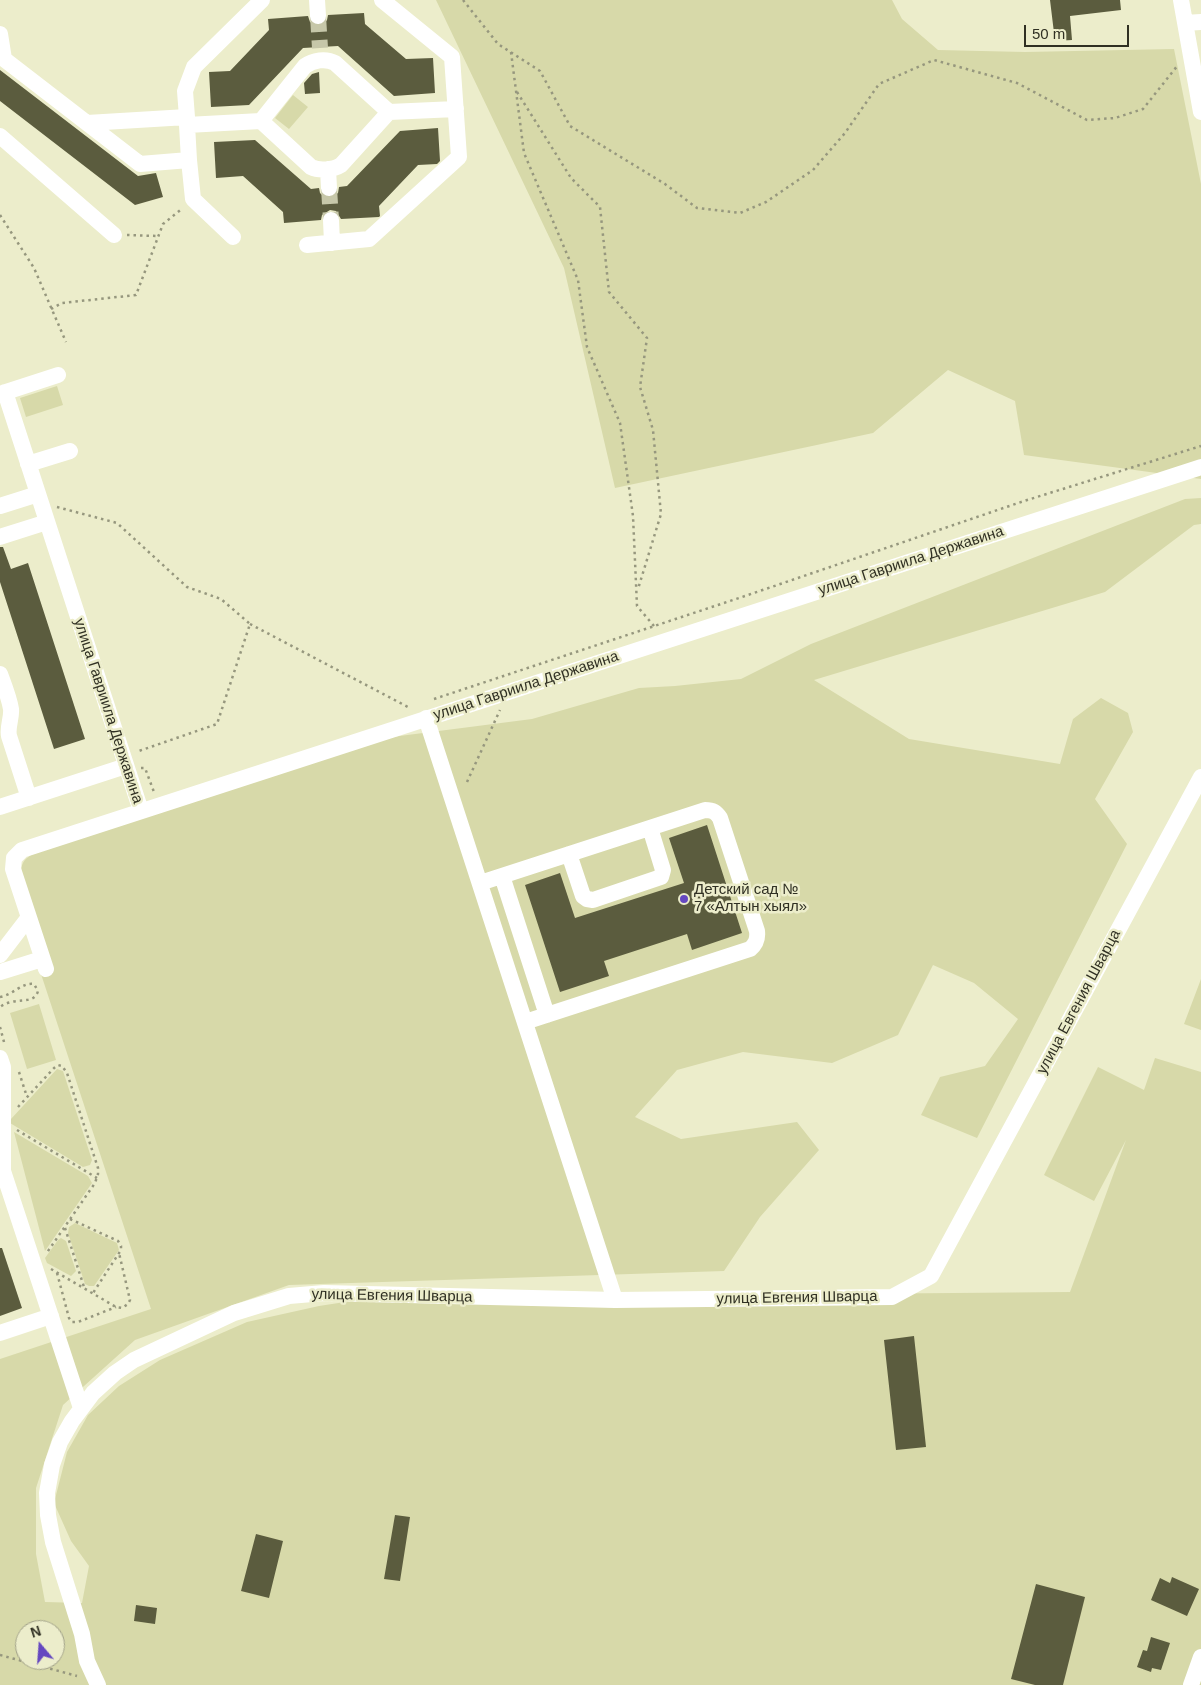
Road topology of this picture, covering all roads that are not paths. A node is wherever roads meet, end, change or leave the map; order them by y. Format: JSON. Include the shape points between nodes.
{"nodes":[{"id":1,"x":262,"y":0,"type":"edge"},
{"id":2,"x":382,"y":0,"type":"edge"},
{"id":3,"x":1181,"y":0,"type":"edge"},
{"id":4,"x":1193,"y":23,"type":"edge"},
{"id":5,"x":0,"y":34,"type":"edge"},
{"id":6,"x":456,"y":109,"type":"junction"},
{"id":7,"x":389,"y":112,"type":"junction"},
{"id":8,"x":1201,"y":112,"type":"edge"},
{"id":9,"x":187,"y":121,"type":"junction"},
{"id":10,"x":260,"y":121,"type":"junction"},
{"id":11,"x":87,"y":123,"type":"junction"},
{"id":12,"x":0,"y":136,"type":"edge"},
{"id":13,"x":189,"y":160,"type":"junction"},
{"id":14,"x":328,"y":169,"type":"junction"},
{"id":15,"x":329,"y":188,"type":"tunnel mouth"},
{"id":16,"x":331,"y":220,"type":"tunnel mouth"},
{"id":17,"x":114,"y":234,"type":"road end"},
{"id":18,"x":233,"y":237,"type":"dead end"},
{"id":19,"x":332,"y":243,"type":"junction"},
{"id":20,"x":306,"y":245,"type":"dead end"},
{"id":21,"x":58,"y":375,"type":"dead end"},
{"id":22,"x":2,"y":393,"type":"edge"},
{"id":23,"x":70,"y":451,"type":"dead end"},
{"id":24,"x":28,"y":464,"type":"junction"},
{"id":25,"x":1201,"y":467,"type":"edge"},
{"id":26,"x":39,"y":499,"type":"junction"},
{"id":27,"x":0,"y":506,"type":"edge"},
{"id":28,"x":46,"y":522,"type":"junction"},
{"id":29,"x":0,"y":537,"type":"edge"},
{"id":30,"x":0,"y":674,"type":"edge"},
{"id":31,"x":426,"y":718,"type":"junction"},
{"id":32,"x":126,"y":765,"type":"junction"},
{"id":33,"x":1201,"y":777,"type":"edge"},
{"id":34,"x":29,"y":798,"type":"junction"},
{"id":35,"x":0,"y":807,"type":"edge"},
{"id":36,"x":141,"y":811,"type":"junction"},
{"id":37,"x":650,"y":828,"type":"junction"},
{"id":38,"x":570,"y":854,"type":"junction"},
{"id":39,"x":502,"y":876,"type":"junction"},
{"id":40,"x":480,"y":883,"type":"junction"},
{"id":41,"x":29,"y":917,"type":"junction"},
{"id":42,"x":0,"y":956,"type":"edge"},
{"id":43,"x":0,"y":972,"type":"edge"},
{"id":44,"x":547,"y":1015,"type":"junction"},
{"id":45,"x":525,"y":1022,"type":"junction"},
{"id":46,"x":0,"y":1058,"type":"edge"},
{"id":47,"x":2,"y":1171,"type":"edge"},
{"id":48,"x":6,"y":1200,"type":"edge"},
{"id":49,"x":616,"y":1300,"type":"junction"},
{"id":50,"x":51,"y":1316,"type":"junction"},
{"id":51,"x":0,"y":1333,"type":"edge"},
{"id":52,"x":81,"y":1408,"type":"junction"},
{"id":53,"x":1201,"y":1657,"type":"edge"},
{"id":54,"x":97,"y":1683,"type":"edge"},
{"id":55,"x":1192,"y":1685,"type":"edge"}],
"edges":[{"from":1,"to":9,"type":"street","via":[[194,67],[185,91]]},
{"from":2,"to":6,"type":"street","via":[[452,57]]},
{"from":3,"to":4,"type":"street"},
{"from":4,"to":8,"type":"street","via":[[1190,51]]},
{"from":5,"to":11,"type":"street","via":[[4,59]]},
{"from":6,"to":7,"type":"street"},
{"from":6,"to":19,"type":"street","via":[[459,151],[455,162],[370,239]]},
{"from":7,"to":10,"type":"street","via":[[320,54],[305,66]]},
{"from":7,"to":14,"type":"street","via":[[341,165]]},
{"from":9,"to":10,"type":"street"},
{"from":9,"to":11,"type":"street"},
{"from":9,"to":13,"type":"street"},
{"from":10,"to":14,"type":"street","via":[[311,167]]},
{"from":11,"to":13,"type":"street","via":[[140,164]]},
{"from":12,"to":17,"type":"street"},
{"from":13,"to":18,"type":"street","via":[[193,199]]},
{"from":14,"to":15,"type":"street"},
{"from":16,"to":19,"type":"street"},
{"from":19,"to":20,"type":"street"},
{"from":21,"to":22,"type":"street"},
{"from":22,"to":24,"type":"street","name":"улица Гавриила Державина"},
{"from":23,"to":24,"type":"street"},
{"from":24,"to":26,"type":"street","name":"улица Гавриила Державина"},
{"from":25,"to":31,"type":"street","name":"улица Гавриила Державина"},
{"from":26,"to":27,"type":"street"},
{"from":26,"to":28,"type":"street","name":"улица Гавриила Державина"},
{"from":28,"to":29,"type":"street"},
{"from":28,"to":32,"type":"street","name":"улица Гавриила Державина"},
{"from":30,"to":34,"type":"street","via":[[10,706],[8,733]]},
{"from":31,"to":36,"type":"street","name":"улица Гавриила Державина"},
{"from":31,"to":40,"type":"street"},
{"from":32,"to":34,"type":"street"},
{"from":32,"to":36,"type":"street","name":"улица Гавриила Державина"},
{"from":33,"to":49,"type":"street","name":"улица Евгения Шварца","via":[[931,1276],[892,1297]]},
{"from":34,"to":35,"type":"street"},
{"from":36,"to":41,"type":"street","via":[[16,854],[13,869]]},
{"from":37,"to":38,"type":"street"},
{"from":37,"to":38,"type":"street","via":[[663,870],[661,877],[593,900],[583,896]]},
{"from":37,"to":44,"type":"street","via":[[706,810],[717,812],[757,932],[755,945]]},
{"from":38,"to":39,"type":"street"},
{"from":39,"to":40,"type":"street"},
{"from":39,"to":44,"type":"street"},
{"from":40,"to":45,"type":"street"},
{"from":41,"to":42,"type":"street"},
{"from":41,"to":43,"type":"street","via":[[44,964]]},
{"from":44,"to":45,"type":"street"},
{"from":45,"to":49,"type":"street"},
{"from":46,"to":47,"type":"street","via":[[4,1067]]},
{"from":47,"to":48,"type":"street"},
{"from":48,"to":50,"type":"street","via":[[37,1263]]},
{"from":49,"to":52,"type":"street","name":"улица Евгения Шварца","via":[[324,1293],[288,1296],[234,1313],[134,1360],[115,1373]]},
{"from":50,"to":51,"type":"street"},
{"from":50,"to":52,"type":"street"},
{"from":52,"to":54,"type":"street","name":"улица Евгения Шварца","via":[[60,1442],[52,1465],[47,1493],[48,1515],[87,1661]]},
{"from":53,"to":55,"type":"street"}]}
